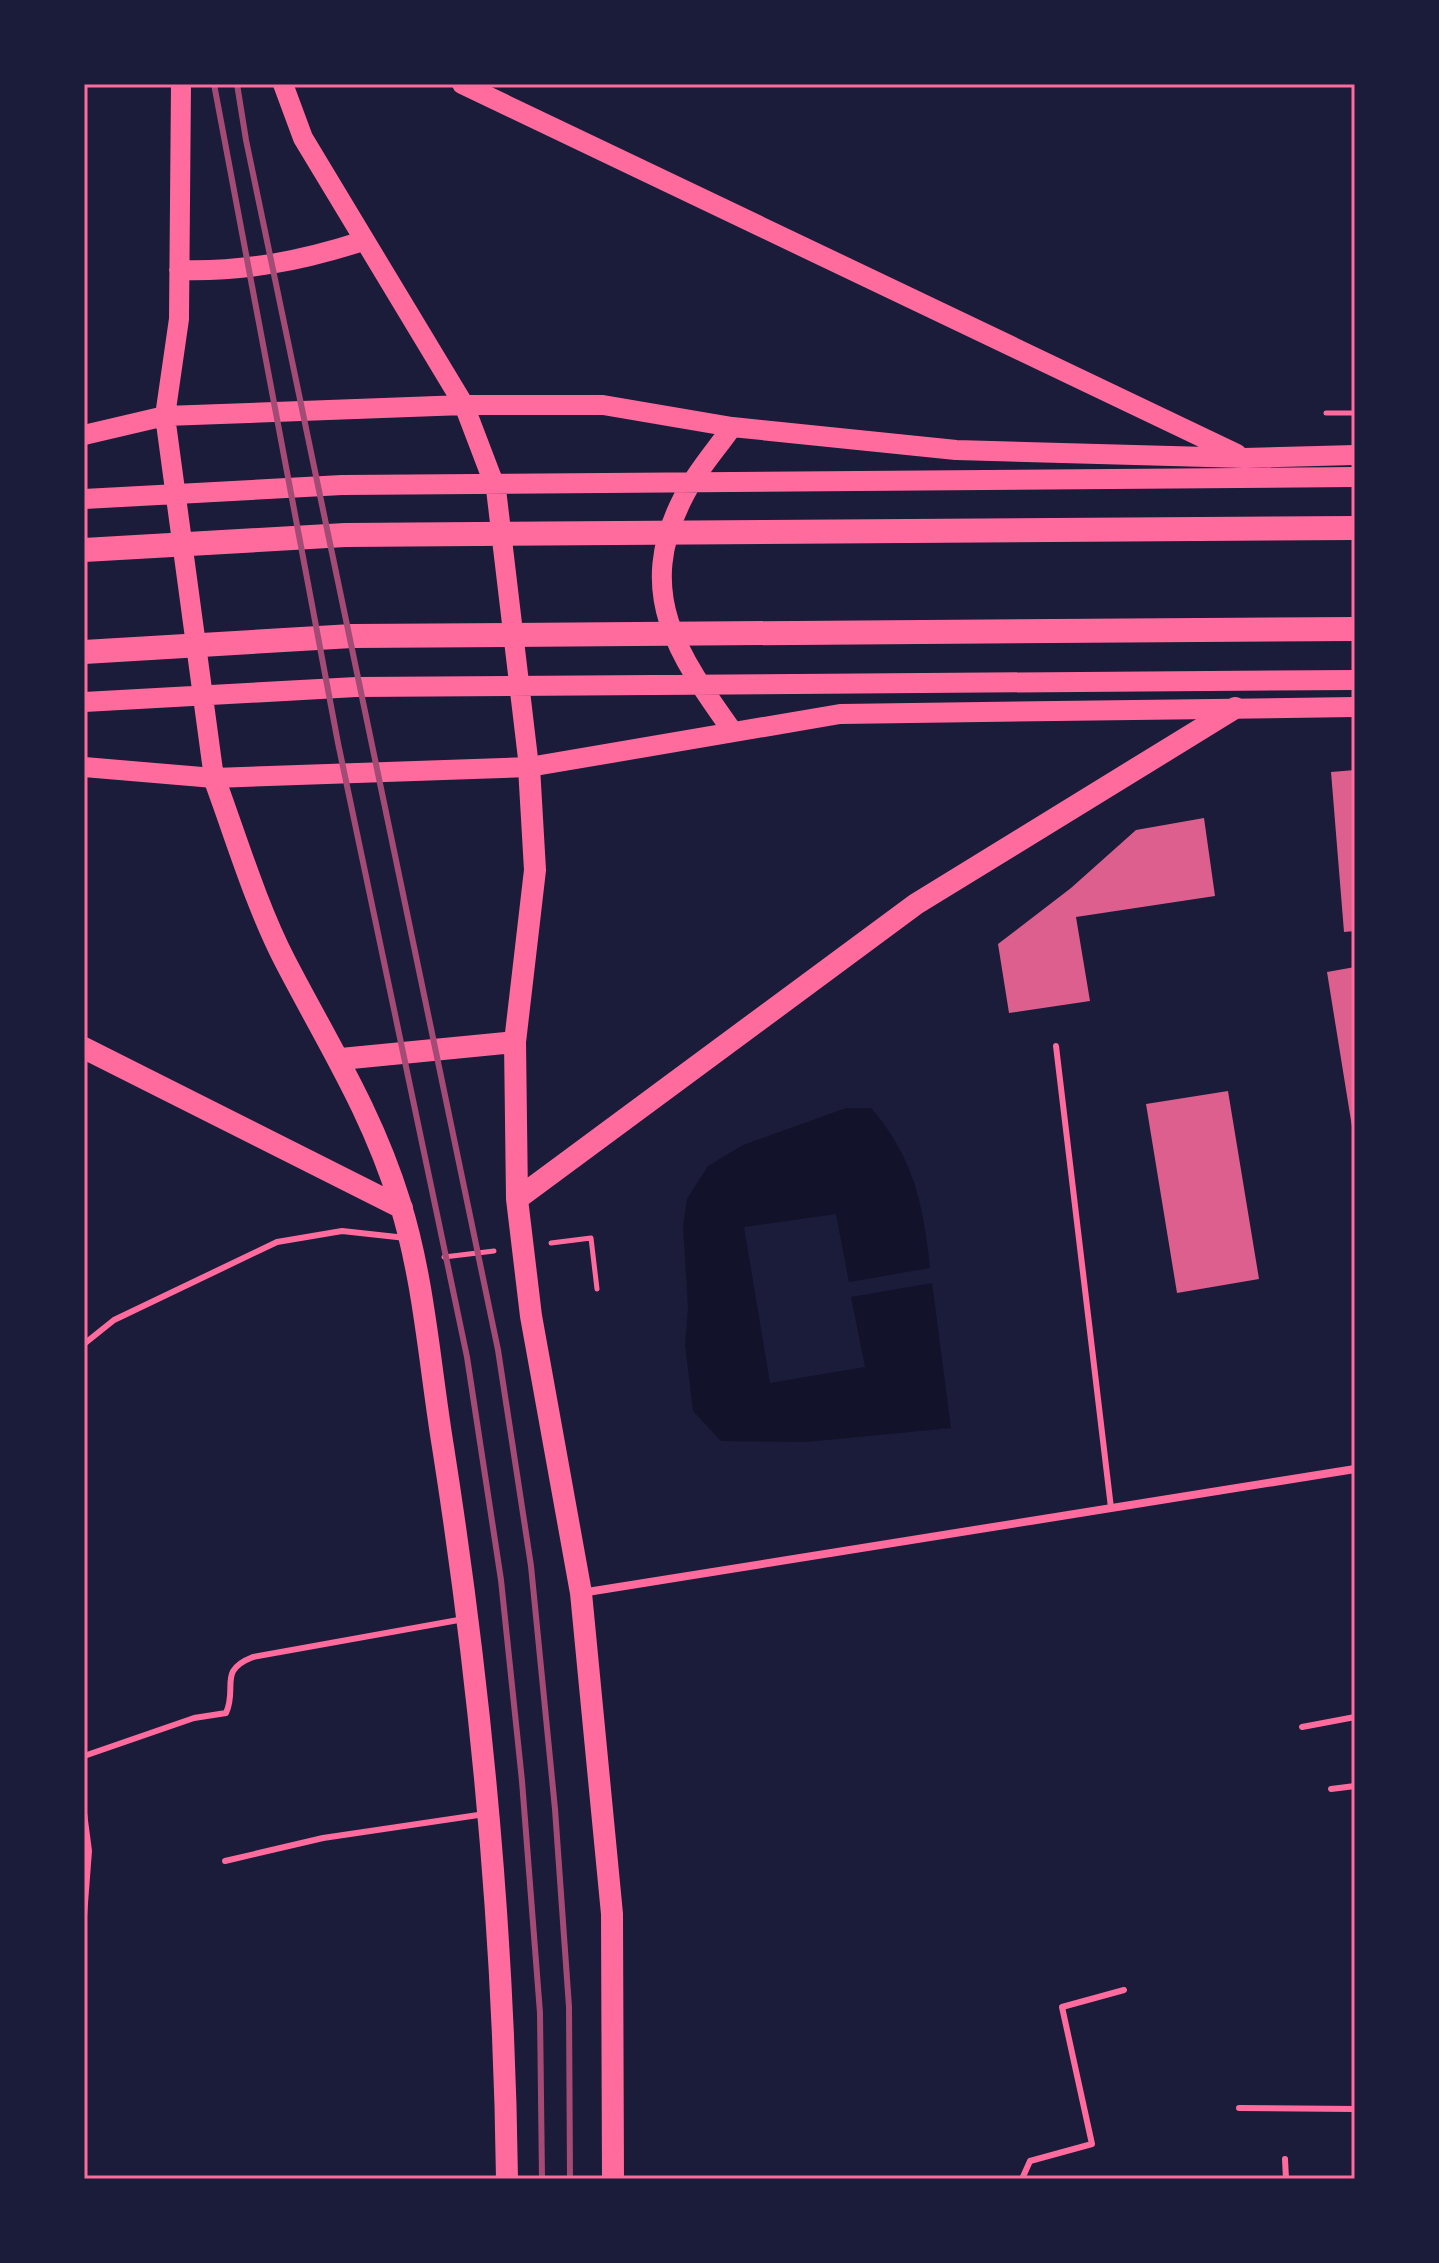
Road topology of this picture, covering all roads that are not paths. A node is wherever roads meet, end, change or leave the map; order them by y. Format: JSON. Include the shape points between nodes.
{"nodes":[{"id":1,"x":181,"y":84,"type":"edge"},
{"id":2,"x":283,"y":84,"type":"edge"},
{"id":3,"x":462,"y":84,"type":"edge"},
{"id":4,"x":363,"y":241,"type":"junction"},
{"id":5,"x":179,"y":270,"type":"junction"},
{"id":6,"x":464,"y":405,"type":"junction"},
{"id":7,"x":165,"y":416,"type":"junction"},
{"id":8,"x":732,"y":427,"type":"junction"},
{"id":9,"x":84,"y":435,"type":"edge"},
{"id":10,"x":1355,"y":455,"type":"edge"},
{"id":11,"x":1244,"y":458,"type":"junction"},
{"id":12,"x":1355,"y":477,"type":"edge"},
{"id":13,"x":84,"y":499,"type":"edge"},
{"id":14,"x":1355,"y":528,"type":"edge"},
{"id":15,"x":84,"y":550,"type":"edge"},
{"id":16,"x":1355,"y":629,"type":"edge"},
{"id":17,"x":84,"y":652,"type":"edge"},
{"id":18,"x":1355,"y":680,"type":"edge"},
{"id":19,"x":84,"y":702,"type":"edge"},
{"id":20,"x":1355,"y":707,"type":"edge"},
{"id":21,"x":1235,"y":708,"type":"junction"},
{"id":22,"x":733,"y":732,"type":"junction"},
{"id":23,"x":84,"y":767,"type":"edge"},
{"id":24,"x":529,"y":767,"type":"junction"},
{"id":25,"x":214,"y":778,"type":"junction"},
{"id":26,"x":515,"y":1042,"type":"junction"},
{"id":27,"x":1056,"y":1046,"type":"dead end"},
{"id":28,"x":84,"y":1048,"type":"edge"},
{"id":29,"x":341,"y":1059,"type":"junction"},
{"id":30,"x":517,"y":1199,"type":"junction"},
{"id":31,"x":402,"y":1208,"type":"junction"},
{"id":32,"x":409,"y":1239,"type":"junction"},
{"id":33,"x":84,"y":1344,"type":"edge"},
{"id":34,"x":1355,"y":1469,"type":"edge"},
{"id":35,"x":1111,"y":1508,"type":"junction"},
{"id":36,"x":581,"y":1593,"type":"junction"},
{"id":37,"x":468,"y":1618,"type":"junction"},
{"id":38,"x":1355,"y":1717,"type":"edge"},
{"id":39,"x":1302,"y":1727,"type":"dead end"},
{"id":40,"x":84,"y":1756,"type":"edge"},
{"id":41,"x":1355,"y":1786,"type":"edge"},
{"id":42,"x":1331,"y":1789,"type":"dead end"},
{"id":43,"x":84,"y":1813,"type":"edge"},
{"id":44,"x":489,"y":1813,"type":"junction"},
{"id":45,"x":225,"y":1861,"type":"dead end"},
{"id":46,"x":84,"y":1916,"type":"edge"},
{"id":47,"x":1124,"y":1990,"type":"dead end"},
{"id":48,"x":1239,"y":2108,"type":"dead end"},
{"id":49,"x":1355,"y":2109,"type":"edge"},
{"id":50,"x":1285,"y":2159,"type":"dead end"},
{"id":51,"x":507,"y":2179,"type":"edge"},
{"id":52,"x":613,"y":2179,"type":"edge"},
{"id":53,"x":1022,"y":2179,"type":"edge"},
{"id":54,"x":1286,"y":2179,"type":"edge"}],
"edges":[{"from":1,"to":5,"type":"main road"},
{"from":2,"to":4,"type":"main road","via":[[303,138]]},
{"from":3,"to":11,"type":"main road"},
{"from":4,"to":5,"type":"main road","via":[[261,268]]},
{"from":4,"to":6,"type":"main road"},
{"from":5,"to":7,"type":"main road","via":[[179,319]]},
{"from":6,"to":7,"type":"main road"},
{"from":6,"to":8,"type":"main road","via":[[603,405]]},
{"from":6,"to":24,"type":"main road","via":[[496,489]]},
{"from":7,"to":9,"type":"main road"},
{"from":7,"to":25,"type":"main road"},
{"from":8,"to":11,"type":"main road","via":[[956,450]]},
{"from":8,"to":22,"type":"main road","via":[[684,495],[665,537],[660,574],[664,608],[685,665]]},
{"from":10,"to":11,"type":"main road"},
{"from":12,"to":13,"type":"main road","via":[[342,485]]},
{"from":14,"to":15,"type":"highway","via":[[345,535]]},
{"from":16,"to":17,"type":"highway","via":[[352,636]]},
{"from":18,"to":19,"type":"main road","via":[[356,687]]},
{"from":20,"to":21,"type":"main road"},
{"from":21,"to":22,"type":"main road","via":[[840,714]]},
{"from":21,"to":30,"type":"highway","via":[[916,904]]},
{"from":22,"to":24,"type":"main road"},
{"from":23,"to":25,"type":"main road"},
{"from":24,"to":25,"type":"main road"},
{"from":24,"to":26,"type":"highway","via":[[535,870]]},
{"from":25,"to":29,"type":"highway","via":[[283,958]]},
{"from":26,"to":29,"type":"highway"},
{"from":26,"to":30,"type":"highway"},
{"from":27,"to":35,"type":"lane"},
{"from":28,"to":31,"type":"highway"},
{"from":29,"to":31,"type":"highway","via":[[381,1143]]},
{"from":30,"to":36,"type":"highway","via":[[531,1316]]},
{"from":31,"to":32,"type":"highway"},
{"from":32,"to":33,"type":"lane","via":[[342,1231],[277,1242],[114,1320]]},
{"from":32,"to":37,"type":"highway"},
{"from":34,"to":35,"type":"street"},
{"from":35,"to":36,"type":"street"},
{"from":36,"to":52,"type":"highway","via":[[612,1914]]},
{"from":37,"to":40,"type":"lane","via":[[253,1657],[237,1663],[230,1675],[226,1713],[194,1718]]},
{"from":37,"to":44,"type":"highway"},
{"from":38,"to":39,"type":"lane"},
{"from":41,"to":42,"type":"lane"},
{"from":43,"to":46,"type":"lane","via":[[89,1851]]},
{"from":44,"to":45,"type":"lane","via":[[323,1838]]},
{"from":44,"to":51,"type":"highway"},
{"from":47,"to":53,"type":"lane","via":[[1062,2007],[1092,2144],[1030,2161]]},
{"from":48,"to":49,"type":"lane"},
{"from":50,"to":54,"type":"lane"}]}
